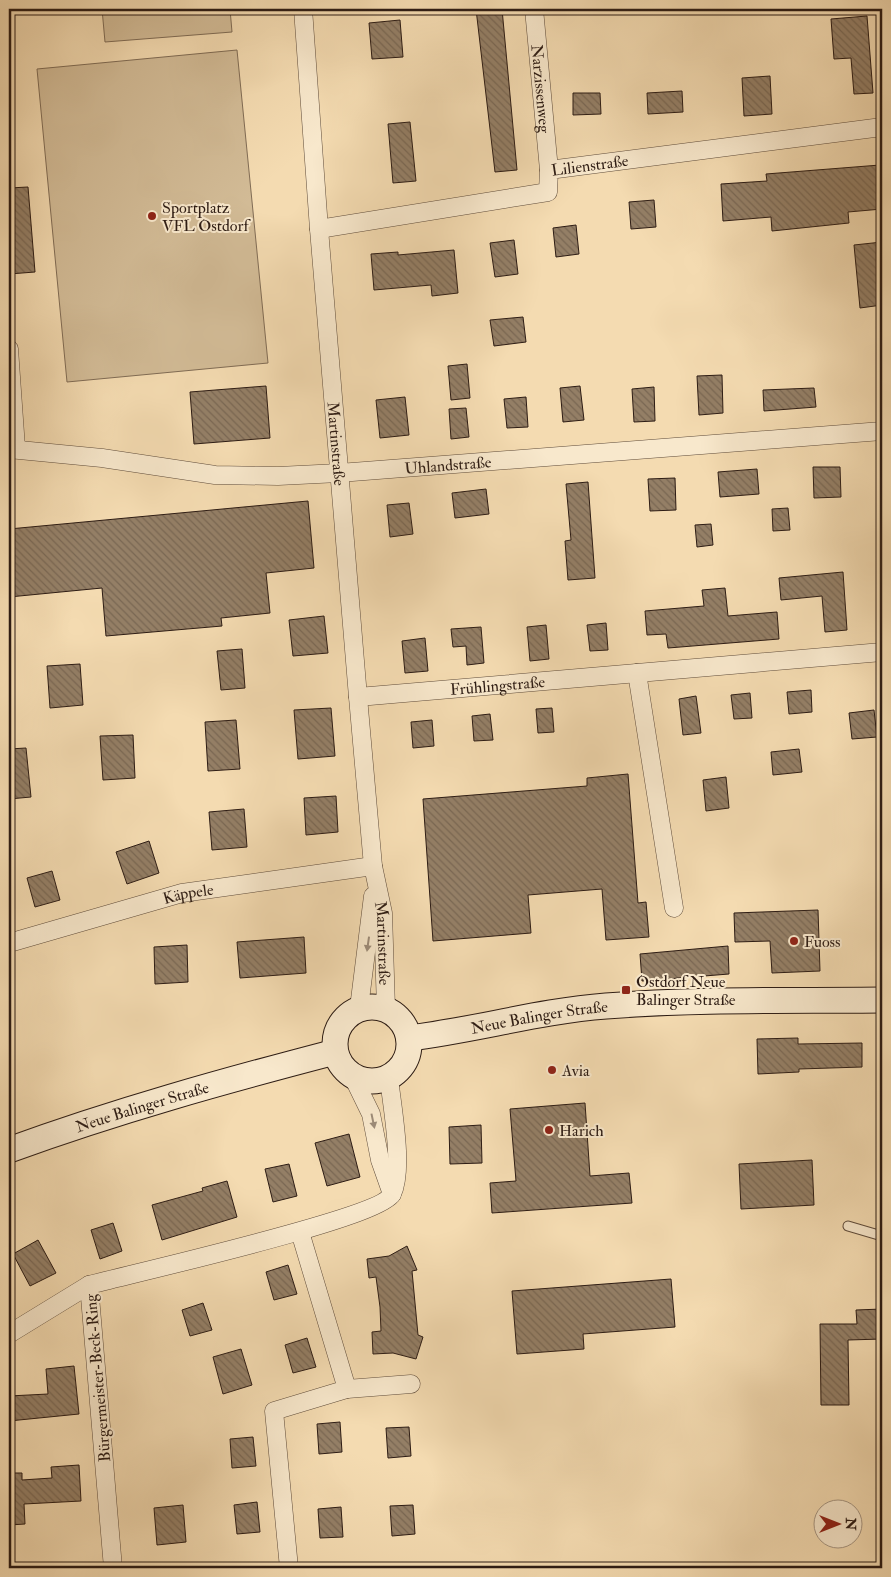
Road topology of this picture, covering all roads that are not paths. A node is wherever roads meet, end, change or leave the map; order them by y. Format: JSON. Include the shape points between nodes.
{"nodes":[{"id":1,"x":303,"y":9,"type":"edge"},
{"id":2,"x":534,"y":9,"type":"edge"},
{"id":3,"x":882,"y":126,"type":"edge"},
{"id":4,"x":549,"y":170,"type":"junction"},
{"id":5,"x":319,"y":230,"type":"junction"},
{"id":6,"x":9,"y":349,"type":"edge"},
{"id":7,"x":882,"y":431,"type":"edge"},
{"id":8,"x":12,"y":448,"type":"edge"},
{"id":9,"x":339,"y":473,"type":"junction"},
{"id":10,"x":882,"y":652,"type":"edge"},
{"id":11,"x":637,"y":673,"type":"junction"},
{"id":12,"x":358,"y":697,"type":"junction"},
{"id":13,"x":374,"y":872,"type":"junction"},
{"id":14,"x":674,"y":908,"type":"dead end"},
{"id":15,"x":9,"y":943,"type":"edge"},
{"id":16,"x":882,"y":1000,"type":"edge"},
{"id":17,"x":359,"y":1008,"type":"junction"},
{"id":18,"x":386,"y":1009,"type":"junction"},
{"id":19,"x":408,"y":1038,"type":"junction"},
{"id":20,"x":335,"y":1052,"type":"junction"},
{"id":21,"x":353,"y":1077,"type":"junction"},
{"id":22,"x":389,"y":1078,"type":"junction"},
{"id":23,"x":9,"y":1150,"type":"edge"},
{"id":24,"x":392,"y":1194,"type":"junction"},
{"id":25,"x":848,"y":1226,"type":"dead end"},
{"id":26,"x":300,"y":1232,"type":"junction"},
{"id":27,"x":882,"y":1236,"type":"edge"},
{"id":28,"x":89,"y":1285,"type":"junction"},
{"id":29,"x":9,"y":1334,"type":"edge"},
{"id":30,"x":411,"y":1384,"type":"dead end"},
{"id":31,"x":347,"y":1389,"type":"junction"},
{"id":32,"x":114,"y":1568,"type":"edge"},
{"id":33,"x":289,"y":1568,"type":"edge"}],
"edges":[{"from":1,"to":5,"type":"street","name":"Martinstraße"},
{"from":2,"to":4,"type":"street","name":"Narzissenweg"},
{"from":3,"to":4,"type":"street","name":"Lilienstraße"},
{"from":4,"to":5,"type":"street","name":"Lilienstraße","via":[[548,192]]},
{"from":5,"to":9,"type":"street","name":"Martinstraße"},
{"from":6,"to":8,"type":"street","name":"Uhlandstraße"},
{"from":7,"to":9,"type":"street","name":"Uhlandstraße"},
{"from":8,"to":9,"type":"street","name":"Uhlandstraße","via":[[215,475]]},
{"from":9,"to":12,"type":"street","name":"Martinstraße"},
{"from":10,"to":11,"type":"street","name":"Frühlingstraße"},
{"from":11,"to":12,"type":"street","name":"Frühlingstraße"},
{"from":11,"to":14,"type":"street"},
{"from":12,"to":13,"type":"street","name":"Martinstraße"},
{"from":13,"to":15,"type":"street","name":"Käppele","via":[[182,893]]},
{"from":13,"to":17,"type":"street","name":"Martinstraße","one_way":true},
{"from":13,"to":18,"type":"street","name":"Martinstraße","via":[[383,913]]},
{"from":16,"to":19,"type":"main road","name":"Neue Balinger Straße","via":[[605,1006]]},
{"from":17,"to":18,"type":"main road"},
{"from":17,"to":20,"type":"main road","via":[[340,1023],[334,1038]]},
{"from":18,"to":19,"type":"main road","via":[[403,1023]]},
{"from":19,"to":22,"type":"main road","via":[[409,1052],[403,1065]]},
{"from":20,"to":21,"type":"main road","via":[[340,1066]]},
{"from":20,"to":23,"type":"main road","name":"Neue Balinger Straße","via":[[213,1084]]},
{"from":21,"to":22,"type":"main road","via":[[371,1082]]},
{"from":21,"to":24,"type":"street","one_way":true,"via":[[371,1114],[380,1160]]},
{"from":22,"to":24,"type":"street","via":[[398,1170]]},
{"from":24,"to":26,"type":"street","name":"Bürgermeister-Beck-Ring","via":[[385,1202],[364,1212]]},
{"from":25,"to":27,"type":"lane"},
{"from":26,"to":28,"type":"street","name":"Bürgermeister-Beck-Ring"},
{"from":26,"to":31,"type":"street"},
{"from":28,"to":29,"type":"street"},
{"from":28,"to":32,"type":"street","name":"Bürgermeister-Beck-Ring"},
{"from":30,"to":31,"type":"street"},
{"from":31,"to":33,"type":"street","via":[[274,1411]]}]}
